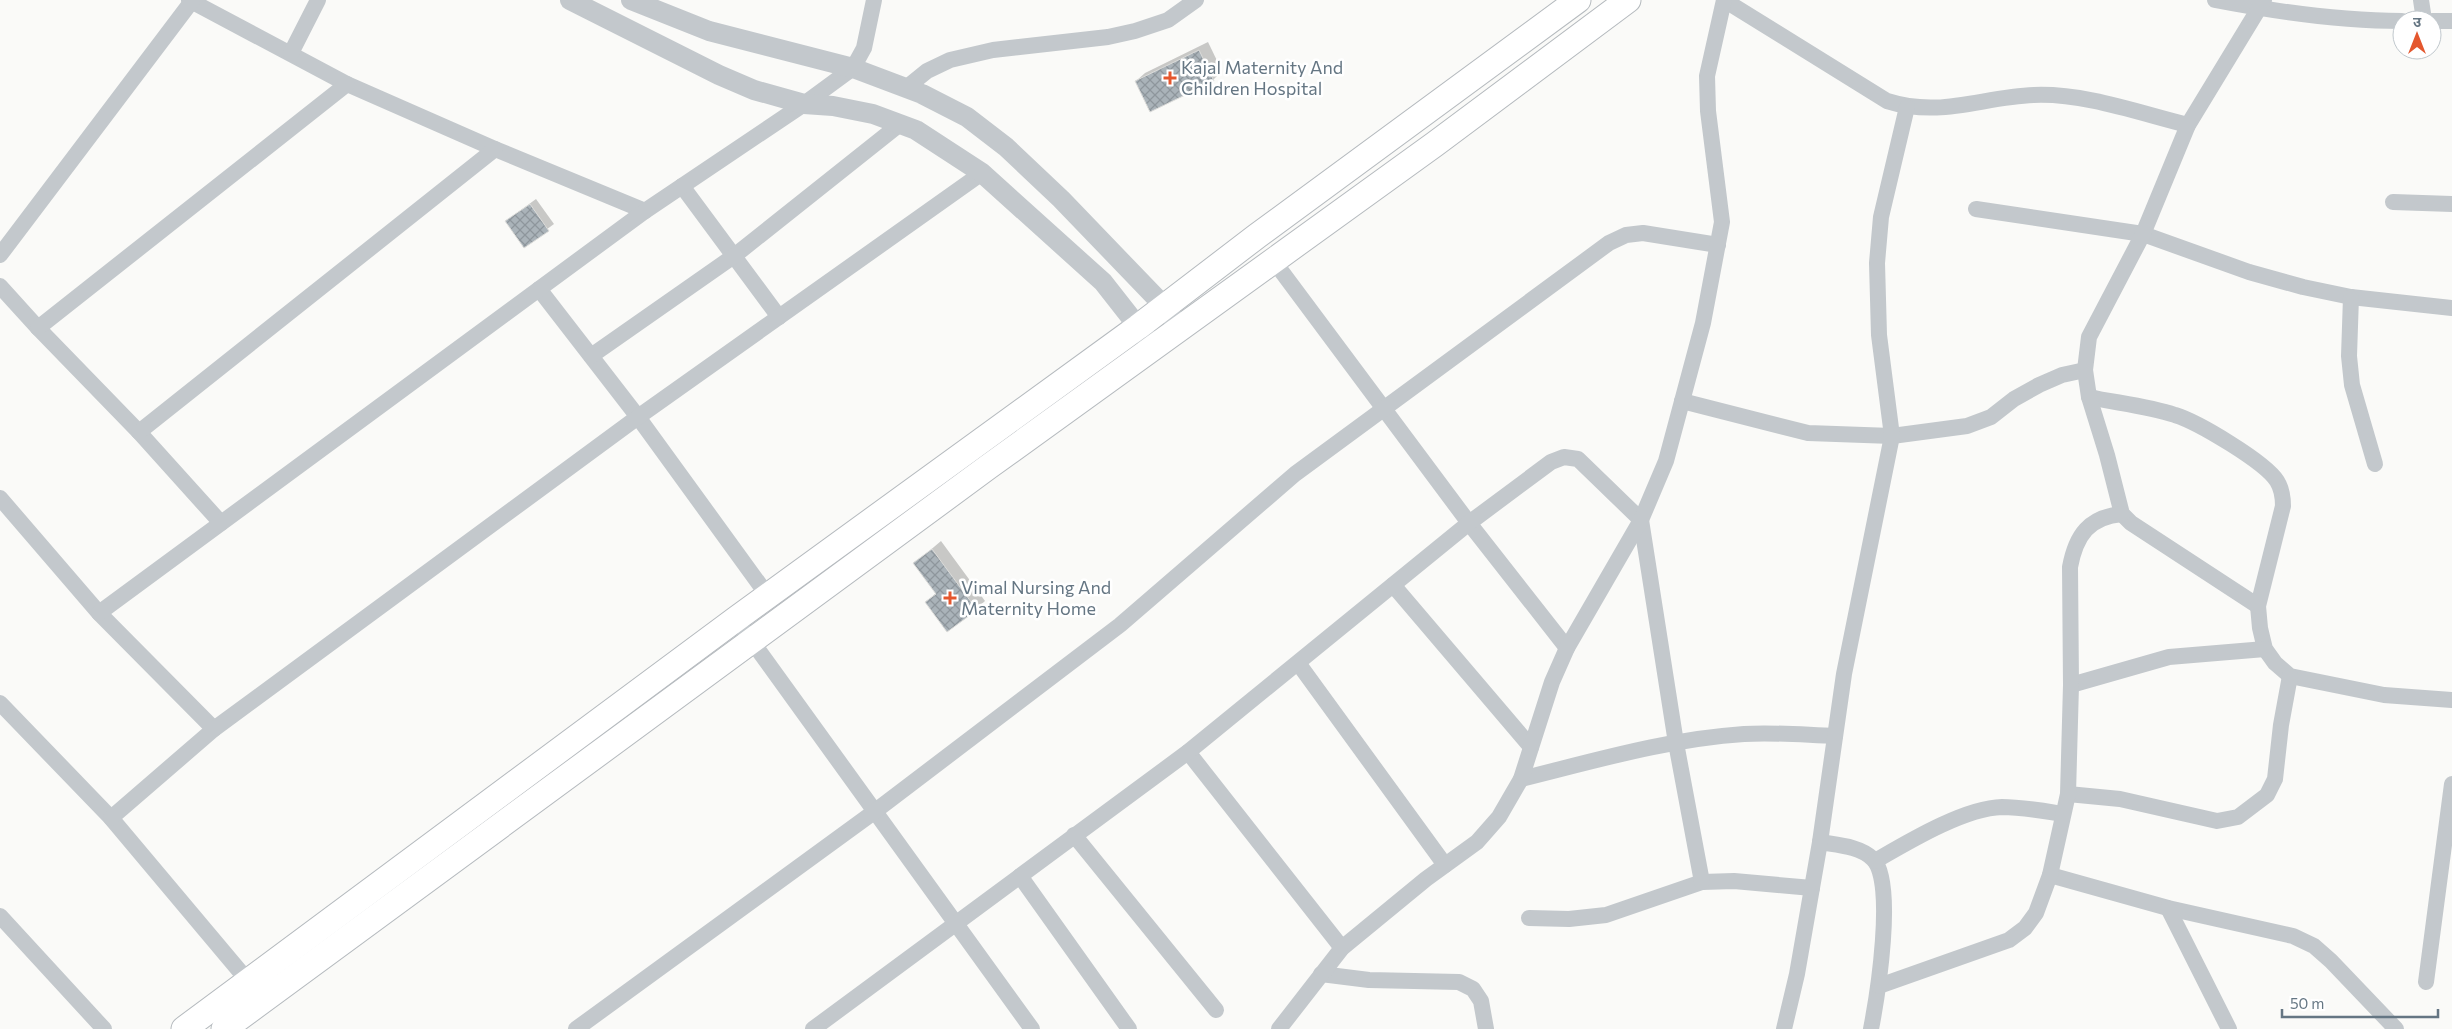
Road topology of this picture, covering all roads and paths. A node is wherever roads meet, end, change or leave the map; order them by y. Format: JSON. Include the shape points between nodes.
{"nodes":[{"id":1,"x":318,"y":0,"type":"edge"},
{"id":2,"x":570,"y":0,"type":"edge"},
{"id":3,"x":631,"y":0,"type":"edge"},
{"id":4,"x":874,"y":0,"type":"edge"},
{"id":5,"x":1196,"y":0,"type":"edge"},
{"id":6,"x":1578,"y":0,"type":"edge"},
{"id":7,"x":1628,"y":0,"type":"edge"},
{"id":8,"x":1724,"y":0,"type":"edge"},
{"id":9,"x":2215,"y":0,"type":"edge"},
{"id":10,"x":190,"y":1,"type":"edge"},
{"id":11,"x":2262,"y":4,"type":"edge"},
{"id":12,"x":2392,"y":22,"type":"edge"},
{"id":13,"x":291,"y":53,"type":"junction"},
{"id":14,"x":853,"y":68,"type":"junction"},
{"id":15,"x":347,"y":84,"type":"junction"},
{"id":16,"x":906,"y":88,"type":"junction"},
{"id":17,"x":804,"y":104,"type":"junction"},
{"id":18,"x":1907,"y":107,"type":"junction"},
{"id":19,"x":900,"y":124,"type":"junction"},
{"id":20,"x":2188,"y":125,"type":"junction"},
{"id":21,"x":495,"y":149,"type":"junction"},
{"id":22,"x":982,"y":173,"type":"junction"},
{"id":23,"x":682,"y":186,"type":"junction"},
{"id":24,"x":2393,"y":202,"type":"dead end"},
{"id":25,"x":2452,"y":204,"type":"edge"},
{"id":26,"x":1976,"y":209,"type":"dead end"},
{"id":27,"x":646,"y":211,"type":"junction"},
{"id":28,"x":2143,"y":234,"type":"junction"},
{"id":29,"x":1718,"y":245,"type":"junction"},
{"id":30,"x":0,"y":255,"type":"edge"},
{"id":31,"x":734,"y":256,"type":"junction"},
{"id":32,"x":1273,"y":260,"type":"junction"},
{"id":33,"x":0,"y":286,"type":"edge"},
{"id":34,"x":539,"y":289,"type":"junction"},
{"id":35,"x":2351,"y":297,"type":"junction"},
{"id":36,"x":1164,"y":306,"type":"junction"},
{"id":37,"x":2452,"y":308,"type":"edge"},
{"id":38,"x":779,"y":317,"type":"junction"},
{"id":39,"x":1138,"y":327,"type":"junction"},
{"id":40,"x":38,"y":328,"type":"junction"},
{"id":41,"x":1180,"y":328,"type":"junction"},
{"id":42,"x":1154,"y":347,"type":"junction"},
{"id":43,"x":591,"y":356,"type":"junction"},
{"id":44,"x":2085,"y":370,"type":"junction"},
{"id":45,"x":2089,"y":397,"type":"junction"},
{"id":46,"x":1682,"y":401,"type":"junction"},
{"id":47,"x":1385,"y":409,"type":"junction"},
{"id":48,"x":638,"y":417,"type":"junction"},
{"id":49,"x":139,"y":432,"type":"junction"},
{"id":50,"x":1892,"y":436,"type":"junction"},
{"id":51,"x":2374,"y":464,"type":"dead end"},
{"id":52,"x":0,"y":498,"type":"edge"},
{"id":53,"x":2122,"y":514,"type":"junction"},
{"id":54,"x":1641,"y":520,"type":"junction"},
{"id":55,"x":222,"y":523,"type":"junction"},
{"id":56,"x":1469,"y":523,"type":"junction"},
{"id":57,"x":1393,"y":585,"type":"junction"},
{"id":58,"x":768,"y":596,"type":"junction"},
{"id":59,"x":2258,"y":606,"type":"junction"},
{"id":60,"x":99,"y":613,"type":"junction"},
{"id":61,"x":736,"y":619,"type":"junction"},
{"id":62,"x":751,"y":641,"type":"junction"},
{"id":63,"x":1567,"y":648,"type":"junction"},
{"id":64,"x":2265,"y":649,"type":"junction"},
{"id":65,"x":1298,"y":663,"type":"junction"},
{"id":66,"x":2290,"y":676,"type":"junction"},
{"id":67,"x":2071,"y":685,"type":"junction"},
{"id":68,"x":2452,"y":700,"type":"edge"},
{"id":69,"x":0,"y":703,"type":"edge"},
{"id":70,"x":214,"y":729,"type":"junction"},
{"id":71,"x":1835,"y":736,"type":"junction"},
{"id":72,"x":1676,"y":743,"type":"junction"},
{"id":73,"x":1531,"y":747,"type":"junction"},
{"id":74,"x":1188,"y":752,"type":"junction"},
{"id":75,"x":1520,"y":780,"type":"junction"},
{"id":76,"x":2452,"y":784,"type":"edge"},
{"id":77,"x":2068,"y":794,"type":"junction"},
{"id":78,"x":874,"y":812,"type":"junction"},
{"id":79,"x":2063,"y":814,"type":"junction"},
{"id":80,"x":111,"y":818,"type":"junction"},
{"id":81,"x":1074,"y":835,"type":"junction"},
{"id":82,"x":1820,"y":842,"type":"junction"},
{"id":83,"x":1875,"y":861,"type":"junction"},
{"id":84,"x":1445,"y":865,"type":"junction"},
{"id":85,"x":2050,"y":875,"type":"junction"},
{"id":86,"x":1020,"y":876,"type":"junction"},
{"id":87,"x":1702,"y":882,"type":"junction"},
{"id":88,"x":1812,"y":888,"type":"junction"},
{"id":89,"x":2168,"y":908,"type":"junction"},
{"id":90,"x":1529,"y":918,"type":"dead end"},
{"id":91,"x":1,"y":920,"type":"edge"},
{"id":92,"x":955,"y":924,"type":"junction"},
{"id":93,"x":1342,"y":948,"type":"junction"},
{"id":94,"x":1321,"y":974,"type":"junction"},
{"id":95,"x":248,"y":980,"type":"junction"},
{"id":96,"x":2426,"y":982,"type":"dead end"},
{"id":97,"x":1879,"y":986,"type":"junction"},
{"id":98,"x":1216,"y":1010,"type":"dead end"},
{"id":99,"x":1482,"y":1028,"type":"edge"},
{"id":100,"x":104,"y":1029,"type":"edge"},
{"id":101,"x":184,"y":1029,"type":"edge"},
{"id":102,"x":224,"y":1029,"type":"edge"},
{"id":103,"x":576,"y":1029,"type":"edge"},
{"id":104,"x":813,"y":1029,"type":"edge"},
{"id":105,"x":1032,"y":1029,"type":"edge"},
{"id":106,"x":1129,"y":1029,"type":"edge"},
{"id":107,"x":1279,"y":1029,"type":"edge"},
{"id":108,"x":1784,"y":1029,"type":"edge"},
{"id":109,"x":1871,"y":1029,"type":"edge"},
{"id":110,"x":2229,"y":1029,"type":"edge"},
{"id":111,"x":2396,"y":1029,"type":"edge"}],
"edges":[{"from":1,"to":13,"type":"street"},
{"from":2,"to":17,"type":"street","via":[[719,75],[754,90]]},
{"from":3,"to":14,"type":"street","via":[[709,31]]},
{"from":4,"to":14,"type":"street","via":[[864,48]]},
{"from":5,"to":16,"type":"street","via":[[1168,20],[1135,31],[993,50],[950,60],[927,71]]},
{"from":6,"to":36,"type":"main road"},
{"from":7,"to":32,"type":"main road"},
{"from":8,"to":18,"type":"street","via":[[1887,101]]},
{"from":8,"to":29,"type":"street","via":[[1707,76],[1708,111],[1722,222]]},
{"from":9,"to":11,"type":"street"},
{"from":10,"to":13,"type":"street"},
{"from":10,"to":30,"type":"street"},
{"from":11,"to":12,"type":"street","via":[[2353,20]]},
{"from":11,"to":20,"type":"street"},
{"from":13,"to":15,"type":"street"},
{"from":14,"to":16,"type":"street"},
{"from":14,"to":17,"type":"street"},
{"from":15,"to":21,"type":"street"},
{"from":15,"to":40,"type":"street"},
{"from":16,"to":36,"type":"street","via":[[967,117],[1006,147]]},
{"from":17,"to":19,"type":"street","via":[[873,114]]},
{"from":17,"to":23,"type":"street"},
{"from":18,"to":20,"type":"street","via":[[1940,109],[2034,95],[2065,96]]},
{"from":18,"to":50,"type":"street","via":[[1881,217],[1877,262],[1878,335]]},
{"from":19,"to":22,"type":"street","via":[[916,130]]},
{"from":19,"to":31,"type":"street"},
{"from":20,"to":28,"type":"street"},
{"from":21,"to":27,"type":"street"},
{"from":21,"to":49,"type":"street"},
{"from":22,"to":38,"type":"street"},
{"from":22,"to":39,"type":"street","via":[[1103,282]]},
{"from":23,"to":27,"type":"street"},
{"from":23,"to":31,"type":"street"},
{"from":24,"to":25,"type":"street"},
{"from":26,"to":28,"type":"street"},
{"from":27,"to":34,"type":"street"},
{"from":28,"to":35,"type":"street","via":[[2249,272]]},
{"from":28,"to":44,"type":"street","via":[[2089,337]]},
{"from":29,"to":46,"type":"street","via":[[1703,323]]},
{"from":29,"to":47,"type":"street","via":[[1643,233],[1608,242]]},
{"from":31,"to":38,"type":"street"},
{"from":31,"to":43,"type":"street"},
{"from":32,"to":41,"type":"main road"},
{"from":32,"to":47,"type":"street"},
{"from":33,"to":40,"type":"street"},
{"from":34,"to":43,"type":"street"},
{"from":34,"to":55,"type":"street"},
{"from":35,"to":37,"type":"street"},
{"from":35,"to":51,"type":"street","via":[[2349,356],[2352,385]]},
{"from":36,"to":39,"type":"main road"},
{"from":36,"to":41,"type":"street"},
{"from":38,"to":48,"type":"street"},
{"from":39,"to":42,"type":"street"},
{"from":39,"to":58,"type":"main road"},
{"from":40,"to":49,"type":"street"},
{"from":41,"to":42,"type":"main road"},
{"from":42,"to":62,"type":"main road"},
{"from":43,"to":48,"type":"street"},
{"from":44,"to":45,"type":"street"},
{"from":44,"to":50,"type":"street","via":[[2039,385],[1991,417],[1966,426]]},
{"from":45,"to":53,"type":"street"},
{"from":45,"to":59,"type":"street","via":[[2176,415],[2265,467],[2276,480],[2283,506]]},
{"from":46,"to":50,"type":"street","via":[[1808,433]]},
{"from":46,"to":54,"type":"street","via":[[1666,461]]},
{"from":47,"to":56,"type":"street"},
{"from":47,"to":78,"type":"street","via":[[1288,479],[1120,625]]},
{"from":48,"to":58,"type":"street"},
{"from":48,"to":70,"type":"street"},
{"from":49,"to":55,"type":"street"},
{"from":50,"to":71,"type":"street","via":[[1844,674]]},
{"from":52,"to":60,"type":"street"},
{"from":53,"to":59,"type":"street"},
{"from":53,"to":67,"type":"street","via":[[2096,520],[2079,537],[2073,552],[2070,567]]},
{"from":54,"to":56,"type":"street","via":[[1578,459],[1564,457],[1552,462]]},
{"from":54,"to":63,"type":"street"},
{"from":54,"to":72,"type":"street"},
{"from":55,"to":60,"type":"street"},
{"from":56,"to":57,"type":"street"},
{"from":56,"to":63,"type":"street"},
{"from":57,"to":65,"type":"street"},
{"from":57,"to":73,"type":"street"},
{"from":58,"to":61,"type":"main road"},
{"from":59,"to":64,"type":"street"},
{"from":60,"to":70,"type":"street"},
{"from":61,"to":62,"type":"street"},
{"from":61,"to":95,"type":"main road"},
{"from":62,"to":78,"type":"street"},
{"from":62,"to":102,"type":"main road"},
{"from":63,"to":73,"type":"street"},
{"from":64,"to":66,"type":"street"},
{"from":64,"to":67,"type":"street","via":[[2169,657]]},
{"from":65,"to":74,"type":"street"},
{"from":65,"to":84,"type":"street"},
{"from":66,"to":68,"type":"street","via":[[2384,695]]},
{"from":66,"to":77,"type":"street","via":[[2280,725],[2275,779],[2267,795],[2238,817],[2217,820],[2120,799]]},
{"from":67,"to":77,"type":"street"},
{"from":69,"to":80,"type":"street"},
{"from":70,"to":80,"type":"street"},
{"from":71,"to":72,"type":"street","via":[[1745,734]]},
{"from":71,"to":82,"type":"street"},
{"from":72,"to":75,"type":"street"},
{"from":72,"to":87,"type":"street"},
{"from":73,"to":75,"type":"street"},
{"from":74,"to":81,"type":"street"},
{"from":74,"to":93,"type":"street"},
{"from":75,"to":84,"type":"street","via":[[1499,817],[1476,842]]},
{"from":76,"to":96,"type":"street"},
{"from":77,"to":79,"type":"street"},
{"from":78,"to":92,"type":"street"},
{"from":78,"to":103,"type":"street"},
{"from":79,"to":83,"type":"street","via":[[2002,807],[1986,810],[1964,816]]},
{"from":79,"to":85,"type":"street"},
{"from":80,"to":95,"type":"street"},
{"from":81,"to":86,"type":"street"},
{"from":81,"to":98,"type":"street"},
{"from":82,"to":83,"type":"street","via":[[1866,853]]},
{"from":82,"to":88,"type":"street"},
{"from":83,"to":97,"type":"street","via":[[1881,880],[1884,920]]},
{"from":84,"to":93,"type":"street"},
{"from":85,"to":89,"type":"street"},
{"from":85,"to":97,"type":"street","via":[[2036,913],[2009,940]]},
{"from":86,"to":92,"type":"street"},
{"from":86,"to":106,"type":"street"},
{"from":87,"to":88,"type":"street","via":[[1734,881]]},
{"from":87,"to":90,"type":"street","via":[[1606,915],[1569,920]]},
{"from":88,"to":108,"type":"street"},
{"from":89,"to":110,"type":"street"},
{"from":89,"to":111,"type":"street","via":[[2293,936],[2314,946]]},
{"from":91,"to":100,"type":"street"},
{"from":92,"to":104,"type":"street"},
{"from":92,"to":105,"type":"street"},
{"from":93,"to":94,"type":"street"},
{"from":94,"to":99,"type":"street","via":[[1369,980],[1459,982],[1473,989],[1481,1001]]},
{"from":94,"to":107,"type":"street"},
{"from":95,"to":101,"type":"main road"},
{"from":97,"to":109,"type":"street"}]}
